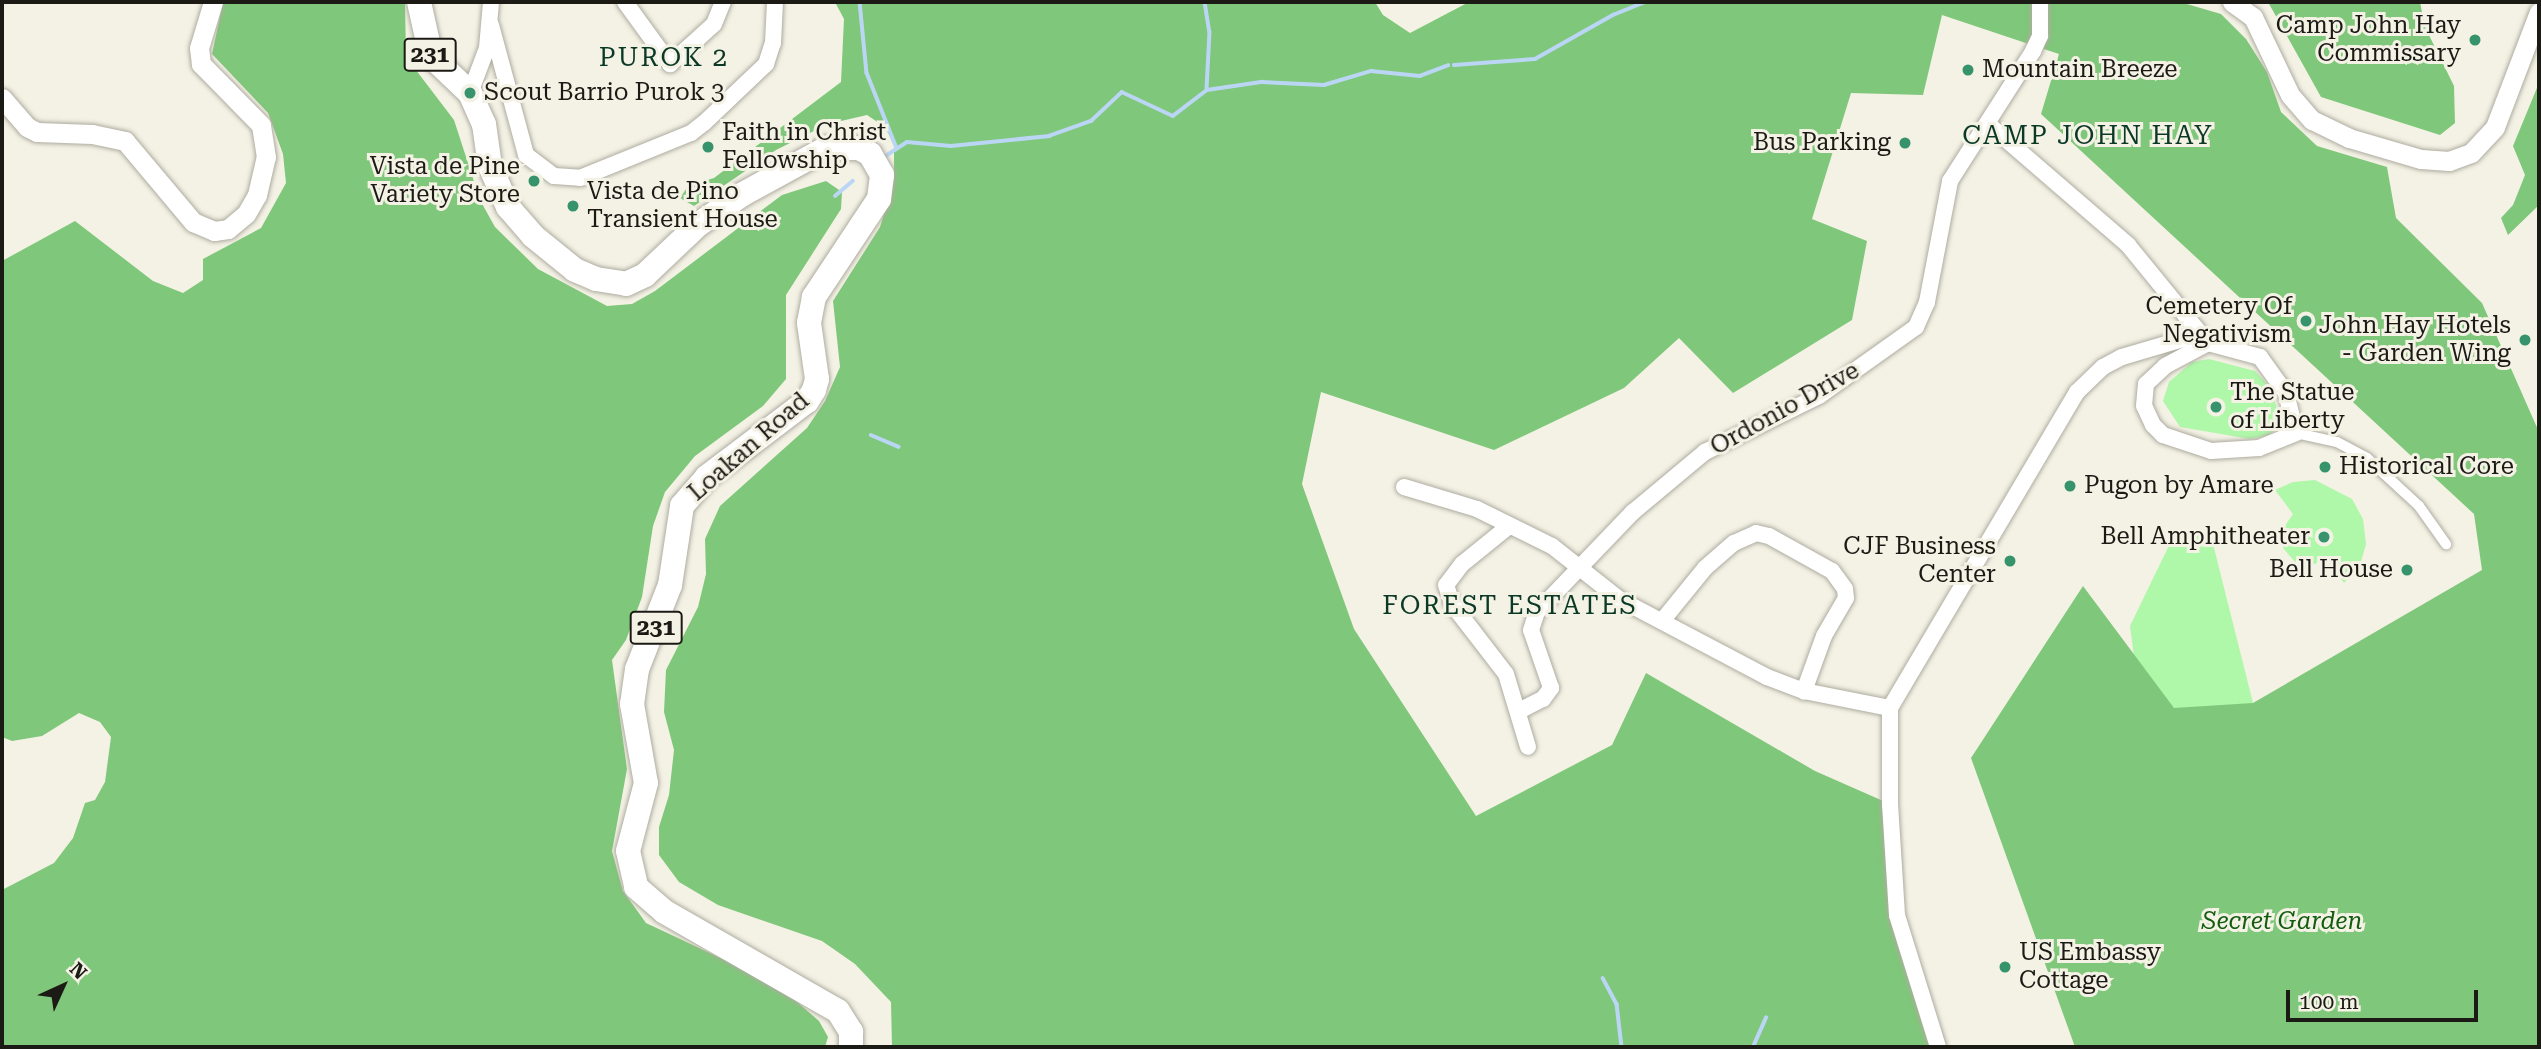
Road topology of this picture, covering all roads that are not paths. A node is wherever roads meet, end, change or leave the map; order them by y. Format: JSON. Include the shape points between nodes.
{"nodes":[{"id":1,"x":213,"y":2,"type":"edge"},
{"id":2,"x":419,"y":2,"type":"edge"},
{"id":3,"x":491,"y":2,"type":"edge"},
{"id":4,"x":625,"y":2,"type":"edge"},
{"id":5,"x":723,"y":2,"type":"edge"},
{"id":6,"x":775,"y":2,"type":"edge"},
{"id":7,"x":2040,"y":2,"type":"edge"},
{"id":8,"x":2232,"y":2,"type":"edge"},
{"id":9,"x":2539,"y":12,"type":"edge"},
{"id":10,"x":491,"y":25,"type":"junction"},
{"id":11,"x":470,"y":93,"type":"junction"},
{"id":12,"x":2,"y":98,"type":"edge"},
{"id":13,"x":1988,"y":124,"type":"junction"},
{"id":14,"x":2204,"y":338,"type":"junction"},
{"id":15,"x":2296,"y":433,"type":"junction"},
{"id":16,"x":1404,"y":487,"type":"dead end"},
{"id":17,"x":1509,"y":526,"type":"junction"},
{"id":18,"x":2446,"y":544,"type":"dead end"},
{"id":19,"x":1579,"y":565,"type":"junction"},
{"id":20,"x":1662,"y":621,"type":"junction"},
{"id":21,"x":1804,"y":691,"type":"junction"},
{"id":22,"x":1890,"y":708,"type":"junction"},
{"id":23,"x":1519,"y":711,"type":"junction"},
{"id":24,"x":1528,"y":747,"type":"dead end"},
{"id":25,"x":851,"y":1047,"type":"edge"},
{"id":26,"x":1938,"y":1047,"type":"edge"}],
"edges":[{"from":1,"to":12,"type":"street","via":[[199,48],[201,65],[261,125],[266,156],[257,195],[246,214],[228,229],[214,232],[193,222],[125,141],[99,134],[37,132]]},
{"from":2,"to":11,"type":"main road","name":"Loakan Road","number":"231","via":[[431,56]]},
{"from":3,"to":10,"type":"street"},
{"from":4,"to":5,"type":"street","via":[[670,64],[714,24]]},
{"from":6,"to":10,"type":"street","via":[[773,43],[766,64],[704,123],[580,177],[554,176],[526,155]]},
{"from":7,"to":13,"type":"street","name":"Ordonio Drive","via":[[2040,36]]},
{"from":8,"to":9,"type":"street","via":[[2258,24],[2290,95],[2312,120],[2349,138],[2421,159],[2449,161],[2471,153],[2495,127]]},
{"from":10,"to":11,"type":"street"},
{"from":11,"to":25,"type":"main road","name":"Loakan Road","number":"231","via":[[484,124],[490,166],[508,207],[533,236],[575,270],[612,282],[626,284],[645,275],[699,224],[806,157],[849,146],[877,164],[884,180],[879,199],[822,283],[810,312],[814,390],[807,401],[707,477],[682,506],[670,585],[637,670],[632,704],[646,783],[628,851],[636,887],[665,912],[838,1011],[851,1032]]},
{"from":13,"to":14,"type":"street","via":[[2128,245]]},
{"from":13,"to":19,"type":"street","name":"Ordonio Drive","via":[[1955,171],[1944,196],[1927,302],[1916,327],[1819,396],[1706,452]]},
{"from":14,"to":15,"type":"street","via":[[2260,357],[2286,393]]},
{"from":14,"to":15,"type":"street","via":[[2146,384],[2144,406],[2152,425],[2164,435],[2211,451],[2259,447]]},
{"from":14,"to":22,"type":"street","via":[[2122,357],[2103,367],[2077,392]]},
{"from":15,"to":18,"type":"street","via":[[2337,442],[2367,458],[2412,499]]},
{"from":16,"to":17,"type":"street","via":[[1458,502]]},
{"from":17,"to":19,"type":"street"},
{"from":17,"to":23,"type":"street","via":[[1462,564],[1446,586],[1452,604],[1500,664]]},
{"from":19,"to":20,"type":"street","via":[[1619,600]]},
{"from":19,"to":23,"type":"street","name":"Ordonio Drive","via":[[1532,621],[1534,640],[1552,688],[1543,699]]},
{"from":20,"to":21,"type":"street","via":[[1745,666]]},
{"from":20,"to":21,"type":"street","via":[[1705,568],[1734,543],[1756,533],[1769,536],[1832,571],[1845,589],[1846,598],[1824,636]]},
{"from":21,"to":22,"type":"street"},
{"from":22,"to":26,"type":"street","via":[[1889,790],[1897,915]]},
{"from":23,"to":24,"type":"street"}]}
